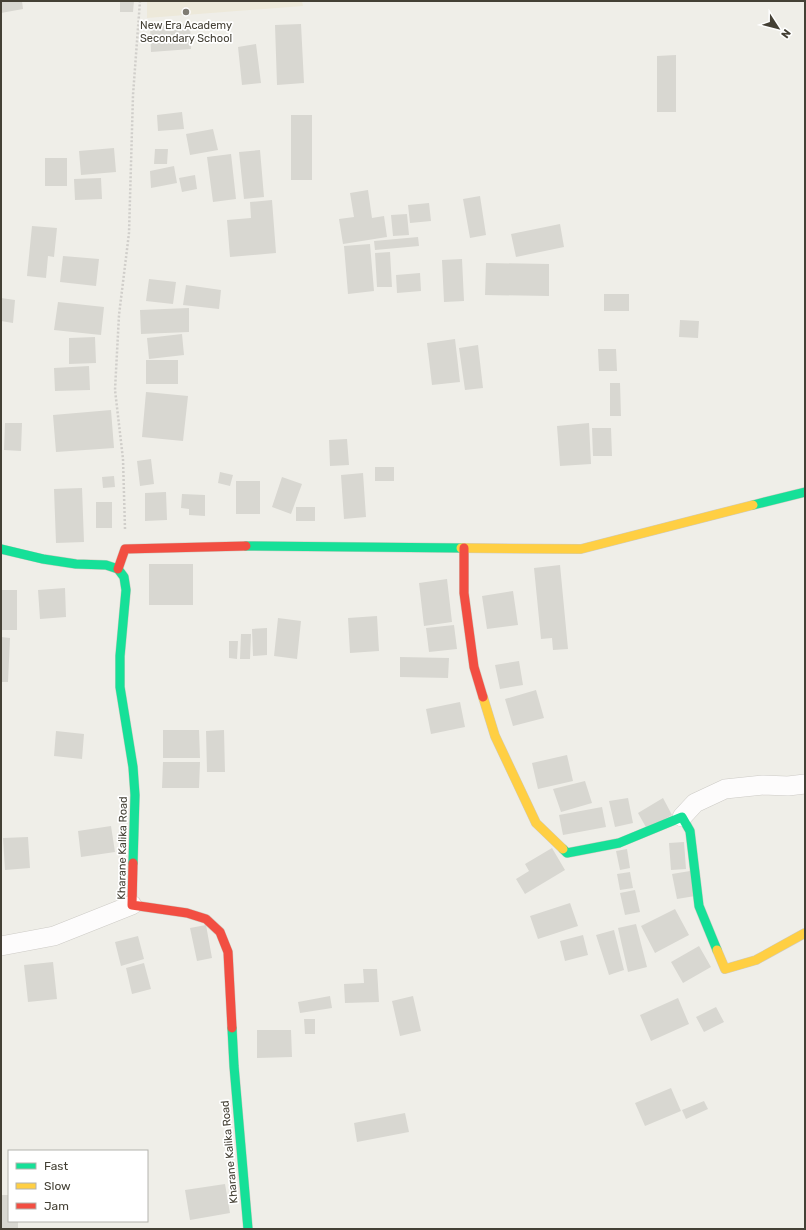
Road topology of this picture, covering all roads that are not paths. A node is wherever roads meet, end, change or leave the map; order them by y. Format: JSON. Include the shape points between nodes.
{"nodes":[{"id":1,"x":805,"y":492,"type":"edge"},
{"id":2,"x":464,"y":548,"type":"junction"},
{"id":3,"x":1,"y":549,"type":"edge"},
{"id":4,"x":118,"y":569,"type":"junction"},
{"id":5,"x":805,"y":784,"type":"edge"},
{"id":6,"x":682,"y":817,"type":"junction"},
{"id":7,"x":132,"y":905,"type":"junction"},
{"id":8,"x":805,"y":933,"type":"edge"},
{"id":9,"x":1,"y":946,"type":"edge"},
{"id":10,"x":248,"y":1229,"type":"edge"}],
"edges":[{"from":1,"to":2,"type":"street","via":[[581,549]]},
{"from":2,"to":4,"type":"street","via":[[242,546],[125,549]]},
{"from":2,"to":6,"type":"street","via":[[464,593],[474,667],[495,736],[536,823],[567,853],[619,843]]},
{"from":3,"to":4,"type":"street","via":[[43,559],[106,565]]},
{"from":4,"to":7,"type":"street","name":"Kharane Kalika Road","via":[[124,577],[126,590],[120,687],[135,795]]},
{"from":5,"to":6,"type":"street","via":[[725,789],[695,802]]},
{"from":6,"to":8,"type":"street","via":[[690,831],[699,906],[726,969],[756,960]]},
{"from":7,"to":9,"type":"street","via":[[54,936]]},
{"from":7,"to":10,"type":"street","name":"Kharane Kalika Road","via":[[187,913],[206,919],[220,932],[228,952],[234,1066]]}]}
